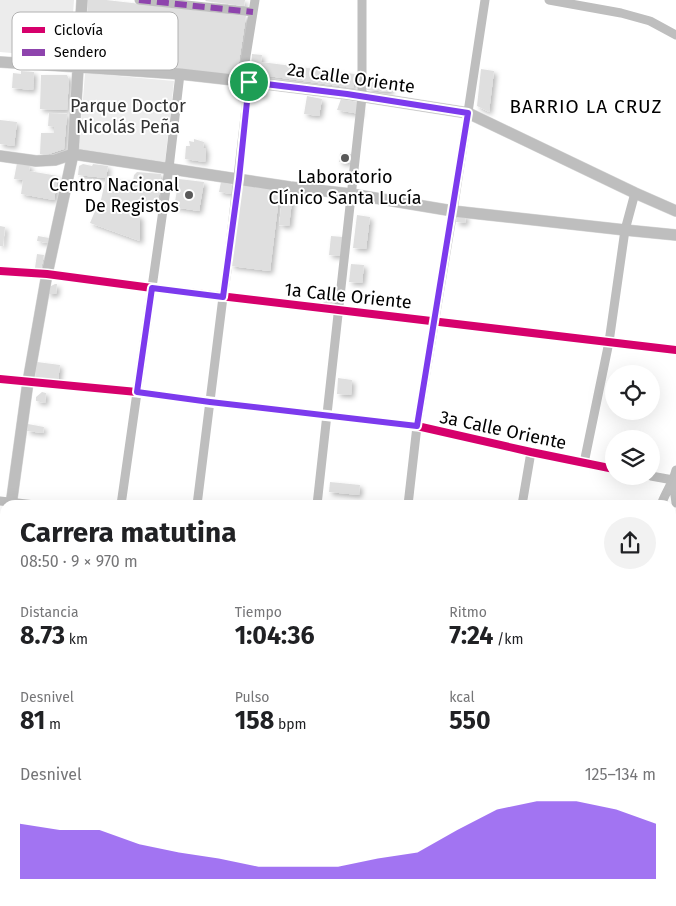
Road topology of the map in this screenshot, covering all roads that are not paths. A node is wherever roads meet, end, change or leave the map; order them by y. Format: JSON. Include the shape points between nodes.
{"nodes":[{"id":1,"x":139,"y":0,"type":"edge"},
{"id":2,"x":255,"y":0,"type":"edge"},
{"id":3,"x":362,"y":0,"type":"edge"},
{"id":4,"x":485,"y":0,"type":"edge"},
{"id":5,"x":549,"y":0,"type":"edge"},
{"id":6,"x":253,"y":12,"type":"junction"},
{"id":7,"x":676,"y":35,"type":"edge"},
{"id":8,"x":79,"y":70,"type":"edge"},
{"id":9,"x":122,"y":70,"type":"edge"},
{"id":10,"x":180,"y":74,"type":"junction"},
{"id":11,"x":246,"y":81,"type":"junction"},
{"id":12,"x":362,"y":97,"type":"junction"},
{"id":13,"x":468,"y":113,"type":"junction"},
{"id":14,"x":73,"y":154,"type":"junction"},
{"id":15,"x":0,"y":156,"type":"edge"},
{"id":16,"x":169,"y":168,"type":"junction"},
{"id":17,"x":239,"y":179,"type":"junction"},
{"id":18,"x":635,"y":193,"type":"junction"},
{"id":19,"x":350,"y":194,"type":"junction"},
{"id":20,"x":453,"y":211,"type":"junction"},
{"id":21,"x":676,"y":211,"type":"edge"},
{"id":22,"x":625,"y":230,"type":"junction"},
{"id":23,"x":676,"y":235,"type":"edge"},
{"id":24,"x":0,"y":271,"type":"edge"},
{"id":25,"x":47,"y":274,"type":"junction"},
{"id":26,"x":152,"y":288,"type":"junction"},
{"id":27,"x":223,"y":297,"type":"junction"},
{"id":28,"x":339,"y":310,"type":"junction"},
{"id":29,"x":434,"y":320,"type":"junction"},
{"id":30,"x":609,"y":342,"type":"junction"},
{"id":31,"x":676,"y":350,"type":"edge"},
{"id":32,"x":0,"y":379,"type":"edge"},
{"id":33,"x":28,"y":382,"type":"junction"},
{"id":34,"x":137,"y":392,"type":"junction"},
{"id":35,"x":210,"y":402,"type":"junction"},
{"id":36,"x":327,"y":416,"type":"junction"},
{"id":37,"x":417,"y":426,"type":"junction"},
{"id":38,"x":531,"y":452,"type":"junction"},
{"id":39,"x":584,"y":463,"type":"junction"},
{"id":40,"x":605,"y":467,"type":"edge"},
{"id":41,"x":676,"y":470,"type":"edge"},
{"id":42,"x":660,"y":478,"type":"edge"},
{"id":43,"x":673,"y":480,"type":"junction"},
{"id":44,"x":8,"y":500,"type":"edge"},
{"id":45,"x":122,"y":500,"type":"edge"},
{"id":46,"x":199,"y":500,"type":"edge"},
{"id":47,"x":318,"y":500,"type":"edge"},
{"id":48,"x":409,"y":500,"type":"edge"},
{"id":49,"x":523,"y":500,"type":"edge"},
{"id":50,"x":663,"y":500,"type":"edge"},
{"id":51,"x":676,"y":500,"type":"edge"}],
"edges":[{"from":1,"to":6,"type":"street"},
{"from":2,"to":6,"type":"street"},
{"from":3,"to":12,"type":"street"},
{"from":4,"to":13,"type":"street"},
{"from":5,"to":7,"type":"street","via":[[621,13],[650,21]]},
{"from":6,"to":11,"type":"street"},
{"from":8,"to":14,"type":"main road"},
{"from":9,"to":10,"type":"main road","name":"2a Calle Oriente"},
{"from":10,"to":11,"type":"main road","name":"2a Calle Oriente"},
{"from":10,"to":16,"type":"street"},
{"from":11,"to":12,"type":"main road","name":"2a Calle Oriente"},
{"from":11,"to":17,"type":"street"},
{"from":12,"to":13,"type":"main road","name":"2a Calle Oriente"},
{"from":12,"to":19,"type":"street"},
{"from":13,"to":18,"type":"main road","name":"2a Calle Oriente"},
{"from":13,"to":20,"type":"street"},
{"from":14,"to":15,"type":"main road","via":[[55,160],[36,161]]},
{"from":14,"to":16,"type":"main road"},
{"from":14,"to":25,"type":"main road"},
{"from":16,"to":17,"type":"main road"},
{"from":16,"to":26,"type":"street"},
{"from":17,"to":19,"type":"main road"},
{"from":17,"to":27,"type":"street"},
{"from":18,"to":21,"type":"main road","name":"2a Calle Oriente"},
{"from":18,"to":22,"type":"street"},
{"from":19,"to":20,"type":"main road"},
{"from":19,"to":28,"type":"street"},
{"from":20,"to":22,"type":"main road"},
{"from":20,"to":29,"type":"street"},
{"from":22,"to":23,"type":"main road"},
{"from":22,"to":30,"type":"street"},
{"from":24,"to":25,"type":"street","name":"1a Calle Oriente"},
{"from":25,"to":26,"type":"street","name":"1a Calle Oriente"},
{"from":25,"to":33,"type":"main road"},
{"from":26,"to":27,"type":"street","name":"1a Calle Oriente"},
{"from":26,"to":34,"type":"street"},
{"from":27,"to":28,"type":"street","name":"1a Calle Oriente"},
{"from":27,"to":35,"type":"street"},
{"from":28,"to":29,"type":"street","name":"1a Calle Oriente"},
{"from":28,"to":36,"type":"street"},
{"from":29,"to":30,"type":"street","name":"1a Calle Oriente"},
{"from":29,"to":37,"type":"street"},
{"from":30,"to":31,"type":"street","name":"1a Calle Oriente"},
{"from":30,"to":39,"type":"street"},
{"from":32,"to":33,"type":"street","name":"3a Calle Oriente"},
{"from":33,"to":34,"type":"street","name":"3a Calle Oriente"},
{"from":33,"to":44,"type":"main road"},
{"from":34,"to":35,"type":"street","name":"3a Calle Oriente"},
{"from":34,"to":45,"type":"street"},
{"from":35,"to":36,"type":"street","name":"3a Calle Oriente"},
{"from":35,"to":46,"type":"street"},
{"from":36,"to":37,"type":"street","name":"3a Calle Oriente"},
{"from":36,"to":47,"type":"street"},
{"from":37,"to":38,"type":"street","name":"3a Calle Oriente"},
{"from":37,"to":48,"type":"street"},
{"from":38,"to":39,"type":"street","name":"3a Calle Oriente"},
{"from":38,"to":49,"type":"street"},
{"from":39,"to":40,"type":"street","name":"3a Calle Oriente"},
{"from":41,"to":43,"type":"street"},
{"from":42,"to":43,"type":"street"},
{"from":43,"to":50,"type":"street"},
{"from":43,"to":51,"type":"street"}]}
